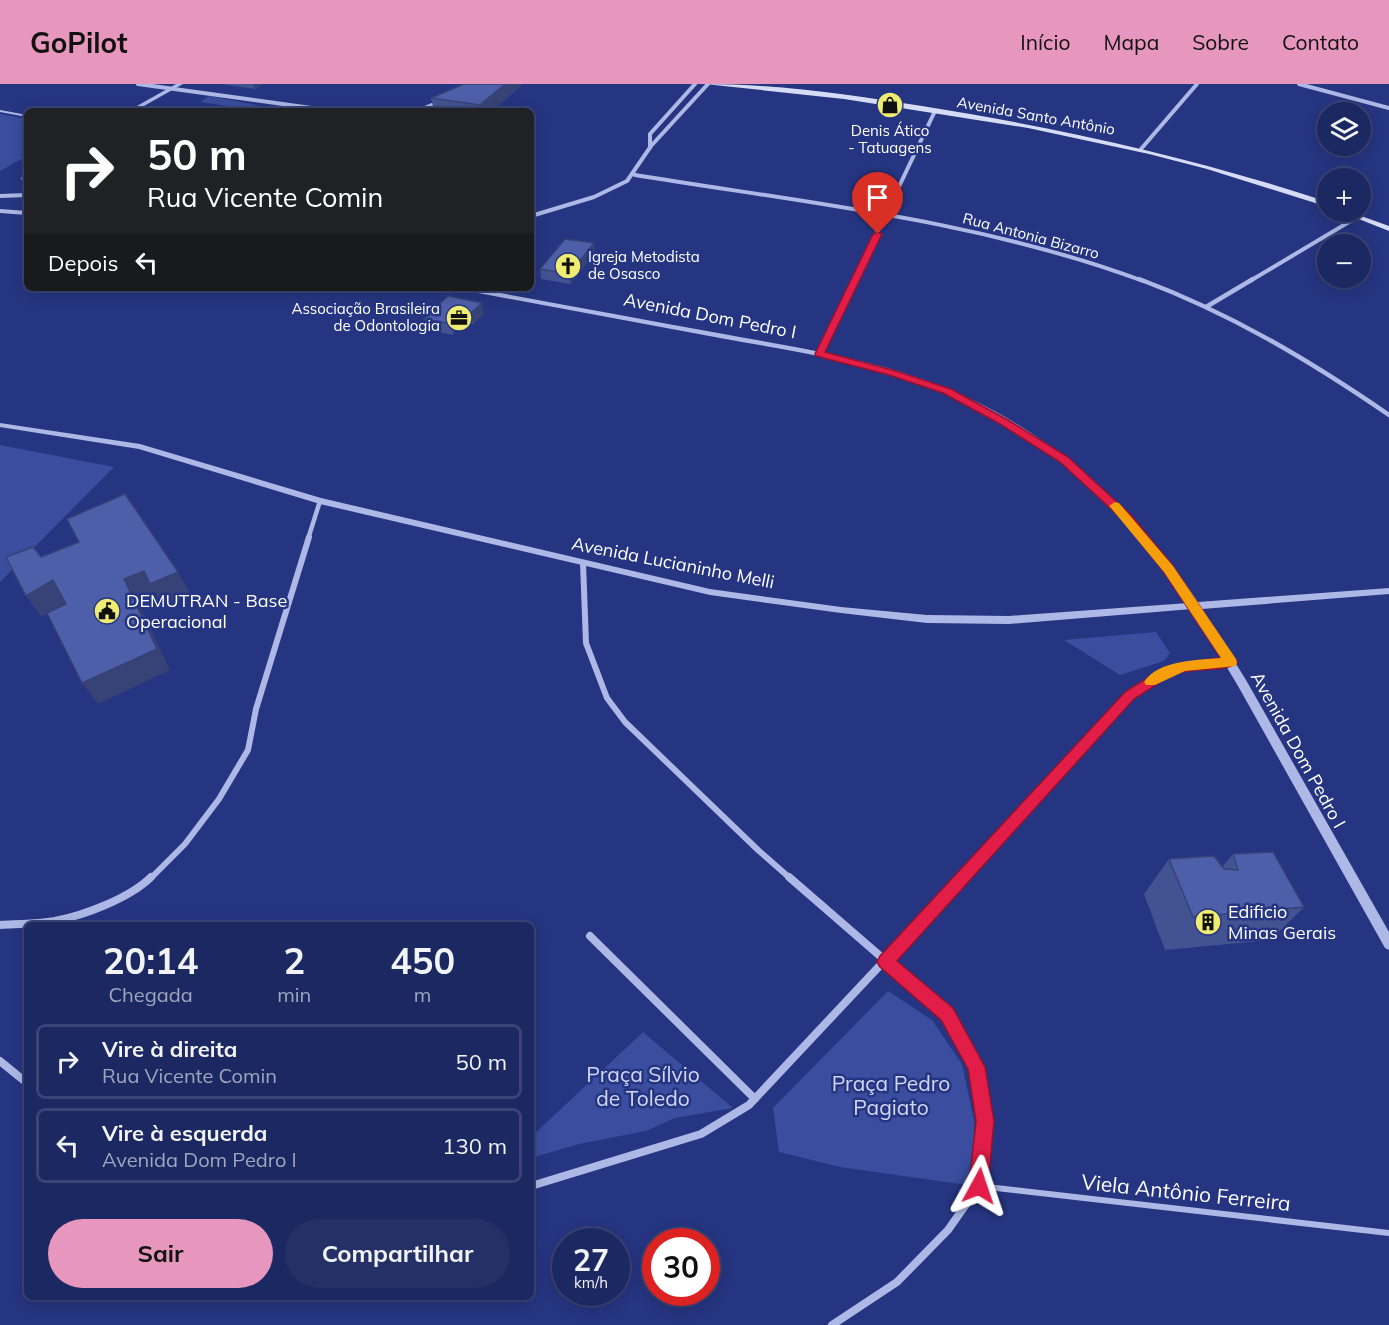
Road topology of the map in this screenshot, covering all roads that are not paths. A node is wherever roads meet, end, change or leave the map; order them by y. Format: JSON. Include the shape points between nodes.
{"nodes":[{"id":1,"x":138,"y":84,"type":"edge"},
{"id":2,"x":180,"y":84,"type":"edge"},
{"id":3,"x":695,"y":84,"type":"edge"},
{"id":4,"x":708,"y":84,"type":"edge"},
{"id":5,"x":1197,"y":84,"type":"edge"},
{"id":6,"x":1299,"y":84,"type":"edge"},
{"id":7,"x":731,"y":85,"type":"edge"},
{"id":8,"x":748,"y":86,"type":"edge"},
{"id":9,"x":171,"y":89,"type":"junction"},
{"id":10,"x":450,"y":97,"type":"edge"},
{"id":11,"x":136,"y":108,"type":"edge"},
{"id":12,"x":311,"y":108,"type":"edge"},
{"id":13,"x":422,"y":108,"type":"edge"},
{"id":14,"x":1389,"y":108,"type":"edge"},
{"id":15,"x":0,"y":111,"type":"edge"},
{"id":16,"x":935,"y":111,"type":"junction"},
{"id":17,"x":24,"y":115,"type":"edge"},
{"id":18,"x":650,"y":148,"type":"junction"},
{"id":19,"x":1141,"y":149,"type":"junction"},
{"id":20,"x":634,"y":175,"type":"junction"},
{"id":21,"x":24,"y":195,"type":"edge"},
{"id":22,"x":0,"y":196,"type":"edge"},
{"id":23,"x":1317,"y":201,"type":"edge"},
{"id":24,"x":0,"y":211,"type":"edge"},
{"id":25,"x":24,"y":213,"type":"edge"},
{"id":26,"x":887,"y":214,"type":"junction"},
{"id":27,"x":534,"y":215,"type":"edge"},
{"id":28,"x":1371,"y":221,"type":"edge"},
{"id":29,"x":1349,"y":222,"type":"edge"},
{"id":30,"x":1389,"y":229,"type":"edge"},
{"id":31,"x":478,"y":291,"type":"edge"},
{"id":32,"x":1206,"y":306,"type":"junction"},
{"id":33,"x":819,"y":354,"type":"junction"},
{"id":34,"x":1389,"y":415,"type":"edge"},
{"id":35,"x":0,"y":425,"type":"edge"},
{"id":36,"x":320,"y":501,"type":"junction"},
{"id":37,"x":583,"y":563,"type":"junction"},
{"id":38,"x":1389,"y":591,"type":"edge"},
{"id":39,"x":1194,"y":605,"type":"junction"},
{"id":40,"x":1231,"y":662,"type":"junction"},
{"id":41,"x":24,"y":922,"type":"edge"},
{"id":42,"x":28,"y":922,"type":"edge"},
{"id":43,"x":0,"y":925,"type":"edge"},
{"id":44,"x":590,"y":936,"type":"dead end"},
{"id":45,"x":1389,"y":944,"type":"edge"},
{"id":46,"x":885,"y":962,"type":"junction"},
{"id":47,"x":0,"y":1061,"type":"edge"},
{"id":48,"x":24,"y":1081,"type":"edge"},
{"id":49,"x":755,"y":1099,"type":"junction"},
{"id":50,"x":534,"y":1185,"type":"edge"},
{"id":51,"x":979,"y":1186,"type":"junction"},
{"id":52,"x":1389,"y":1233,"type":"edge"},
{"id":53,"x":832,"y":1325,"type":"edge"}],
"edges":[{"from":1,"to":9,"type":"street"},
{"from":2,"to":9,"type":"street"},
{"from":3,"to":18,"type":"street","via":[[650,134]]},
{"from":4,"to":7,"type":"main road","name":"Avenida Santo Antônio"},
{"from":4,"to":18,"type":"street"},
{"from":5,"to":19,"type":"street"},
{"from":6,"to":14,"type":"street"},
{"from":7,"to":8,"type":"main road","name":"Avenida Santo Antônio"},
{"from":8,"to":16,"type":"main road","name":"Avenida Santo Antônio"},
{"from":9,"to":11,"type":"street"},
{"from":9,"to":12,"type":"street"},
{"from":10,"to":13,"type":"street"},
{"from":15,"to":17,"type":"lane"},
{"from":16,"to":19,"type":"main road","name":"Avenida Santo Antônio"},
{"from":16,"to":26,"type":"street"},
{"from":18,"to":20,"type":"street"},
{"from":19,"to":23,"type":"main road","name":"Avenida Santo Antônio"},
{"from":20,"to":26,"type":"street","name":"Rua Antonia Bizarro"},
{"from":20,"to":27,"type":"street","via":[[615,188]]},
{"from":21,"to":22,"type":"street"},
{"from":24,"to":25,"type":"street"},
{"from":26,"to":32,"type":"street","name":"Rua Antonia Bizarro","via":[[996,236],[1052,252]]},
{"from":26,"to":33,"type":"street"},
{"from":28,"to":30,"type":"main road"},
{"from":29,"to":32,"type":"street"},
{"from":31,"to":33,"type":"street","name":"Avenida Dom Pedro I"},
{"from":32,"to":34,"type":"street","name":"Rua Antonia Bizarro","via":[[1290,352]]},
{"from":33,"to":39,"type":"street","name":"Avenida Dom Pedro I","via":[[947,391],[1064,460],[1127,517]]},
{"from":35,"to":36,"type":"street","name":"Avenida Lucianinho Melli","via":[[140,447]]},
{"from":36,"to":37,"type":"street","name":"Avenida Lucianinho Melli"},
{"from":36,"to":42,"type":"street","via":[[256,709],[248,750],[219,799],[185,844],[139,889],[86,912]]},
{"from":37,"to":39,"type":"street","name":"Avenida Lucianinho Melli","via":[[710,592],[927,619],[1009,620]]},
{"from":37,"to":46,"type":"street","via":[[586,643],[607,698],[625,722],[758,850]]},
{"from":38,"to":39,"type":"street","name":"Avenida Lucianinho Melli"},
{"from":39,"to":40,"type":"street","name":"Avenida Dom Pedro I"},
{"from":40,"to":45,"type":"street","name":"Avenida Dom Pedro I"},
{"from":40,"to":46,"type":"street","via":[[1168,671],[1130,695]]},
{"from":41,"to":43,"type":"street"},
{"from":44,"to":49,"type":"street"},
{"from":46,"to":49,"type":"street"},
{"from":46,"to":51,"type":"street","via":[[947,1014],[976,1067],[985,1121]]},
{"from":47,"to":48,"type":"street"},
{"from":49,"to":50,"type":"street","via":[[701,1134]]},
{"from":51,"to":52,"type":"lane","name":"Viela Antônio Ferreira"},
{"from":51,"to":53,"type":"street","via":[[948,1230],[897,1282]]}]}
